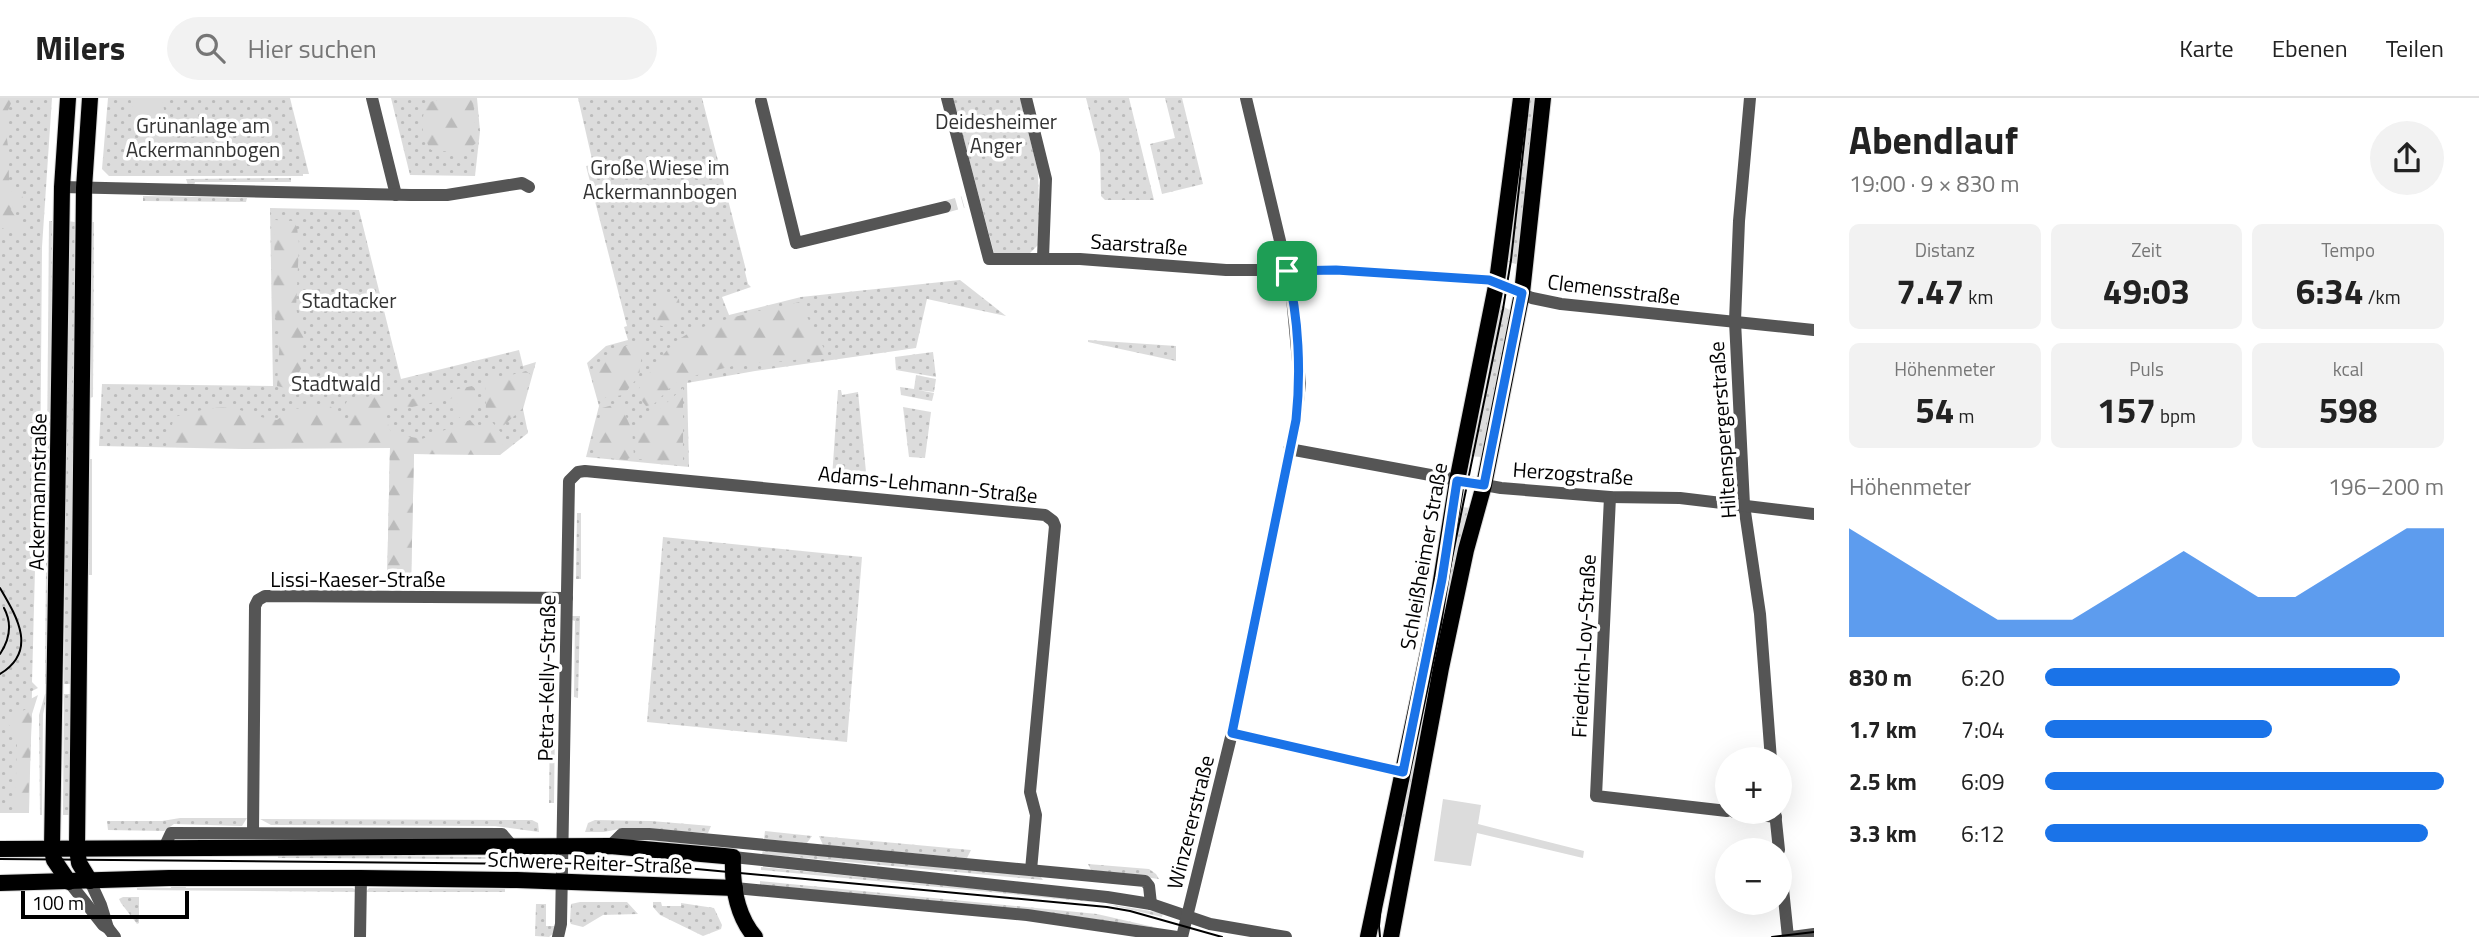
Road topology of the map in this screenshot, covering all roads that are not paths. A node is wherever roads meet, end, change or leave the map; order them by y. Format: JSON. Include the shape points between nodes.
{"nodes":[{"id":1,"x":68,"y":98,"type":"edge"},
{"id":2,"x":90,"y":98,"type":"edge"},
{"id":3,"x":372,"y":98,"type":"edge"},
{"id":4,"x":947,"y":98,"type":"edge"},
{"id":5,"x":1026,"y":98,"type":"edge"},
{"id":6,"x":1246,"y":98,"type":"edge"},
{"id":7,"x":1521,"y":98,"type":"edge"},
{"id":8,"x":1543,"y":98,"type":"edge"},
{"id":9,"x":1750,"y":98,"type":"edge"},
{"id":10,"x":764,"y":99,"type":"edge"},
{"id":11,"x":62,"y":187,"type":"junction"},
{"id":12,"x":529,"y":187,"type":"dead end"},
{"id":13,"x":84,"y":188,"type":"junction"},
{"id":14,"x":396,"y":195,"type":"junction"},
{"id":15,"x":945,"y":207,"type":"tunnel mouth"},
{"id":16,"x":1043,"y":258,"type":"junction"},
{"id":17,"x":1287,"y":271,"type":"junction"},
{"id":18,"x":1497,"y":281,"type":"junction"},
{"id":19,"x":1522,"y":293,"type":"junction"},
{"id":20,"x":1735,"y":321,"type":"junction"},
{"id":21,"x":1814,"y":330,"type":"edge"},
{"id":22,"x":1289,"y":449,"type":"junction"},
{"id":23,"x":574,"y":476,"type":"joint"},
{"id":24,"x":1457,"y":481,"type":"junction"},
{"id":25,"x":1484,"y":485,"type":"junction"},
{"id":26,"x":1610,"y":497,"type":"junction"},
{"id":27,"x":1744,"y":505,"type":"junction"},
{"id":28,"x":1814,"y":514,"type":"edge"},
{"id":29,"x":567,"y":598,"type":"junction"},
{"id":30,"x":1232,"y":733,"type":"junction"},
{"id":31,"x":1770,"y":747,"type":"edge"},
{"id":32,"x":1403,"y":772,"type":"junction"},
{"id":33,"x":1715,"y":810,"type":"edge"},
{"id":34,"x":253,"y":833,"type":"junction"},
{"id":35,"x":562,"y":846,"type":"junction"},
{"id":36,"x":610,"y":846,"type":"junction"},
{"id":37,"x":513,"y":847,"type":"junction"},
{"id":38,"x":77,"y":848,"type":"junction"},
{"id":39,"x":164,"y":848,"type":"junction"},
{"id":40,"x":0,"y":849,"type":"edge"},
{"id":41,"x":51,"y":849,"type":"junction"},
{"id":42,"x":733,"y":857,"type":"junction"},
{"id":43,"x":1031,"y":870,"type":"junction"},
{"id":44,"x":1047,"y":872,"type":"junction"},
{"id":45,"x":361,"y":878,"type":"junction"},
{"id":46,"x":90,"y":881,"type":"junction"},
{"id":47,"x":69,"y":882,"type":"junction"},
{"id":48,"x":562,"y":882,"type":"junction"},
{"id":49,"x":0,"y":883,"type":"edge"},
{"id":50,"x":735,"y":888,"type":"junction"},
{"id":51,"x":1054,"y":891,"type":"junction"},
{"id":52,"x":1151,"y":904,"type":"junction"},
{"id":53,"x":1787,"y":915,"type":"edge"},
{"id":54,"x":1187,"y":916,"type":"junction"},
{"id":55,"x":107,"y":934,"type":"edge"},
{"id":56,"x":1814,"y":934,"type":"edge"},
{"id":57,"x":360,"y":937,"type":"edge"},
{"id":58,"x":558,"y":937,"type":"edge"},
{"id":59,"x":755,"y":937,"type":"edge"},
{"id":60,"x":1177,"y":937,"type":"edge"},
{"id":61,"x":1182,"y":937,"type":"edge"},
{"id":62,"x":1286,"y":937,"type":"edge"},
{"id":63,"x":1368,"y":937,"type":"edge"},
{"id":64,"x":1391,"y":937,"type":"edge"},
{"id":65,"x":1790,"y":937,"type":"edge"}],
"edges":[{"from":1,"to":11,"type":"main road","name":"Ackermannstraße"},
{"from":2,"to":13,"type":"main road","name":"Ackermannstraße"},
{"from":3,"to":14,"type":"street"},
{"from":4,"to":16,"type":"street","name":"Saarstraße","via":[[968,201],[989,259]]},
{"from":5,"to":16,"type":"street","via":[[1046,178]]},
{"from":6,"to":17,"type":"street","name":"Winzererstraße"},
{"from":7,"to":18,"type":"main road","name":"Schleißheimer Straße"},
{"from":8,"to":19,"type":"main road","name":"Schleißheimer Straße"},
{"from":9,"to":20,"type":"street","name":"Hiltenspergerstraße"},
{"from":10,"to":15,"type":"street","via":[[796,243]]},
{"from":11,"to":13,"type":"street"},
{"from":11,"to":41,"type":"main road","name":"Ackermannstraße"},
{"from":12,"to":14,"type":"street","via":[[522,183],[447,195]]},
{"from":13,"to":14,"type":"street"},
{"from":13,"to":38,"type":"main road","name":"Ackermannstraße"},
{"from":16,"to":17,"type":"street","name":"Saarstraße"},
{"from":17,"to":18,"type":"street","name":"Clemensstraße"},
{"from":17,"to":22,"type":"street","name":"Winzererstraße","via":[[1300,383]]},
{"from":18,"to":19,"type":"street","name":"Clemensstraße"},
{"from":18,"to":24,"type":"main road","name":"Schleißheimer Straße"},
{"from":19,"to":20,"type":"street","name":"Clemensstraße","via":[[1573,306]]},
{"from":19,"to":25,"type":"main road","name":"Schleißheimer Straße"},
{"from":20,"to":21,"type":"street","name":"Clemensstraße"},
{"from":20,"to":27,"type":"street","name":"Hiltenspergerstraße"},
{"from":22,"to":24,"type":"street","name":"Herzogstraße"},
{"from":22,"to":30,"type":"street","name":"Winzererstraße"},
{"from":23,"to":29,"type":"street","name":"Petra-Kelly-Straße","via":[[569,481]]},
{"from":23,"to":43,"type":"street","name":"Adams-Lehmann-Straße","via":[[584,471],[1050,517],[1055,526],[1030,792],[1036,815]]},
{"from":24,"to":25,"type":"street","name":"Herzogstraße"},
{"from":24,"to":32,"type":"main road","name":"Schleißheimer Straße"},
{"from":25,"to":26,"type":"street","name":"Herzogstraße"},
{"from":25,"to":64,"type":"main road","name":"Schleißheimer Straße","via":[[1444,655]]},
{"from":26,"to":27,"type":"street","name":"Herzogstraße"},
{"from":26,"to":33,"type":"street","name":"Friedrich-Loy-Straße","via":[[1596,796]]},
{"from":27,"to":28,"type":"street","name":"Herzogstraße"},
{"from":27,"to":31,"type":"street","name":"Hiltenspergerstraße"},
{"from":29,"to":34,"type":"street","name":"Lissi-Kaeser-Straße","via":[[265,596],[258,600]]},
{"from":29,"to":35,"type":"street","name":"Petra-Kelly-Straße"},
{"from":30,"to":32,"type":"street"},
{"from":30,"to":54,"type":"street","name":"Winzererstraße"},
{"from":32,"to":63,"type":"main road","name":"Schleißheimer Straße"},
{"from":34,"to":37,"type":"street","name":"Schwere-Reiter-Straße","via":[[502,834]]},
{"from":34,"to":39,"type":"street","name":"Schwere-Reiter-Straße","via":[[171,833]]},
{"from":35,"to":36,"type":"main road","name":"Schwere-Reiter-Straße"},
{"from":35,"to":37,"type":"main road","name":"Schwere-Reiter-Straße"},
{"from":35,"to":48,"type":"street","name":"Petra-Kelly-Straße"},
{"from":36,"to":42,"type":"main road","name":"Schwere-Reiter-Straße"},
{"from":36,"to":43,"type":"street","name":"Schwere-Reiter-Straße","via":[[622,834],[649,834]]},
{"from":37,"to":39,"type":"main road","name":"Schwere-Reiter-Straße"},
{"from":38,"to":39,"type":"main road","name":"Schwere-Reiter-Straße"},
{"from":38,"to":41,"type":"main road","name":"Schwere-Reiter-Straße"},
{"from":38,"to":46,"type":"main road","name":"Ackermannstraße","via":[[79,863]]},
{"from":40,"to":41,"type":"main road","name":"Schwere-Reiter-Straße"},
{"from":41,"to":47,"type":"main road","name":"Ackermannstraße"},
{"from":42,"to":50,"type":"main road"},
{"from":42,"to":51,"type":"street","name":"Schwere-Reiter-Straße"},
{"from":43,"to":44,"type":"street","name":"Schwere-Reiter-Straße"},
{"from":44,"to":51,"type":"street"},
{"from":44,"to":52,"type":"street","name":"Schwere-Reiter-Straße","via":[[1144,881]]},
{"from":45,"to":46,"type":"main road","name":"Schwere-Reiter-Straße"},
{"from":45,"to":48,"type":"main road","name":"Schwere-Reiter-Straße"},
{"from":45,"to":57,"type":"street"},
{"from":46,"to":47,"type":"main road","name":"Schwere-Reiter-Straße"},
{"from":46,"to":55,"type":"street","via":[[102,905]]},
{"from":47,"to":49,"type":"main road","name":"Schwere-Reiter-Straße"},
{"from":47,"to":55,"type":"street"},
{"from":48,"to":50,"type":"main road","name":"Schwere-Reiter-Straße"},
{"from":48,"to":58,"type":"street","name":"Petra-Kelly-Straße"},
{"from":50,"to":59,"type":"main road","via":[[742,917]]},
{"from":50,"to":60,"type":"street","name":"Schwere-Reiter-Straße","via":[[1027,915]]},
{"from":51,"to":52,"type":"street","name":"Schwere-Reiter-Straße"},
{"from":52,"to":54,"type":"street","name":"Schwere-Reiter-Straße"},
{"from":53,"to":65,"type":"street"},
{"from":54,"to":61,"type":"street","name":"Winzererstraße"},
{"from":54,"to":62,"type":"street","name":"Schwere-Reiter-Straße"},
{"from":56,"to":65,"type":"street"}]}
